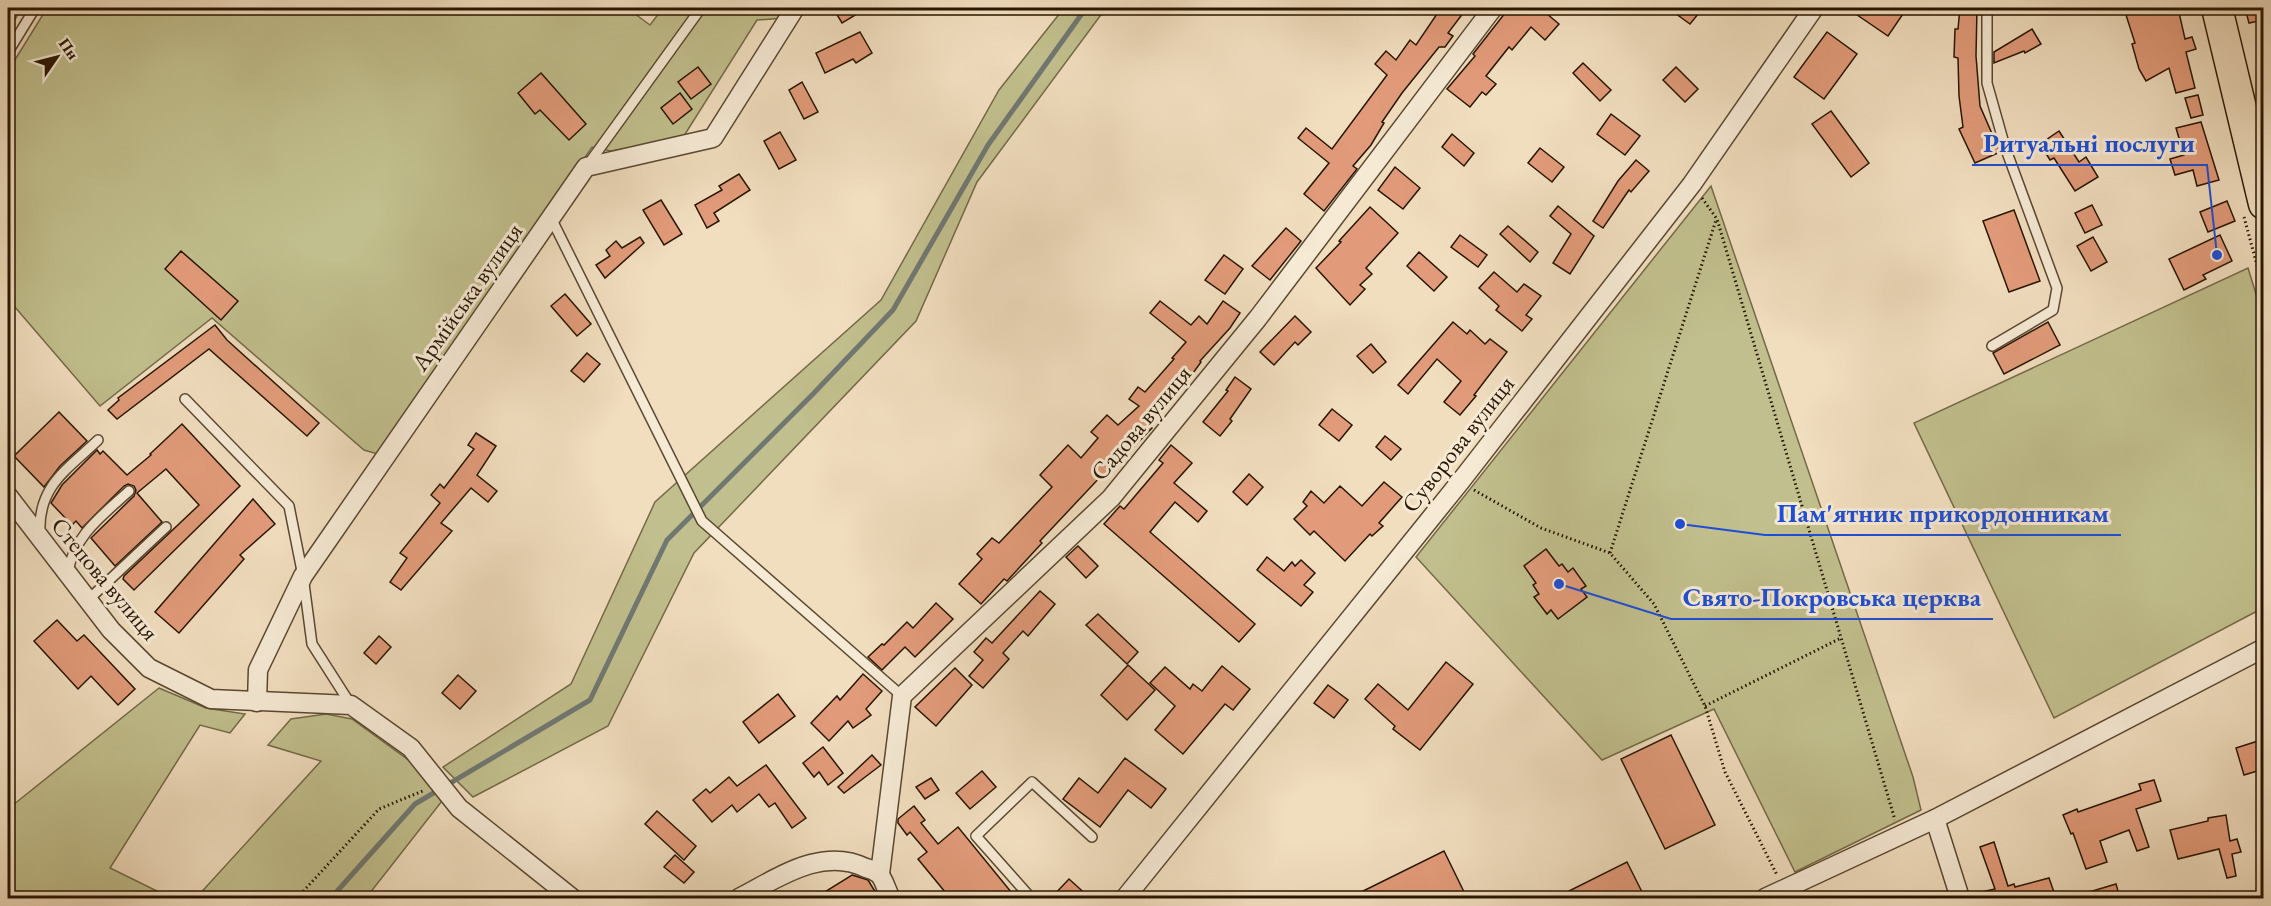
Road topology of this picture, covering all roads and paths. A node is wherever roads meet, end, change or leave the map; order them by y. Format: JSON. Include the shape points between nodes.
{"nodes":[{"id":1,"x":35,"y":8,"type":"edge"},
{"id":2,"x":701,"y":8,"type":"edge"},
{"id":3,"x":795,"y":8,"type":"edge"},
{"id":4,"x":1493,"y":8,"type":"edge"},
{"id":5,"x":1814,"y":8,"type":"edge"},
{"id":6,"x":1987,"y":8,"type":"edge"},
{"id":7,"x":2217,"y":8,"type":"edge"},
{"id":8,"x":8,"y":52,"type":"edge"},
{"id":9,"x":586,"y":167,"type":"junction"},
{"id":10,"x":1692,"y":184,"type":"junction"},
{"id":11,"x":2264,"y":204,"type":"edge"},
{"id":12,"x":551,"y":218,"type":"junction"},
{"id":13,"x":1717,"y":219,"type":"junction"},
{"id":14,"x":1992,"y":346,"type":"dead end"},
{"id":15,"x":185,"y":399,"type":"dead end"},
{"id":16,"x":98,"y":440,"type":"dead end"},
{"id":17,"x":1460,"y":482,"type":"junction"},
{"id":18,"x":129,"y":491,"type":"dead end"},
{"id":19,"x":8,"y":496,"type":"edge"},
{"id":20,"x":165,"y":527,"type":"dead end"},
{"id":21,"x":41,"y":539,"type":"junction"},
{"id":22,"x":1610,"y":552,"type":"junction"},
{"id":23,"x":68,"y":575,"type":"junction"},
{"id":24,"x":303,"y":576,"type":"junction"},
{"id":25,"x":88,"y":600,"type":"junction"},
{"id":26,"x":1841,"y":638,"type":"junction"},
{"id":27,"x":2264,"y":648,"type":"edge"},
{"id":28,"x":902,"y":696,"type":"junction"},
{"id":29,"x":257,"y":702,"type":"junction"},
{"id":30,"x":351,"y":705,"type":"junction"},
{"id":31,"x":1705,"y":706,"type":"junction"},
{"id":32,"x":440,"y":784,"type":"junction"},
{"id":33,"x":1935,"y":819,"type":"junction"},
{"id":34,"x":1900,"y":836,"type":"junction"},
{"id":35,"x":1092,"y":837,"type":"dead end"},
{"id":36,"x":880,"y":874,"type":"junction"},
{"id":37,"x":1785,"y":889,"type":"junction"},
{"id":38,"x":297,"y":898,"type":"edge"},
{"id":39,"x":572,"y":898,"type":"edge"},
{"id":40,"x":739,"y":898,"type":"edge"},
{"id":41,"x":891,"y":898,"type":"edge"},
{"id":42,"x":1031,"y":898,"type":"edge"},
{"id":43,"x":1125,"y":898,"type":"edge"},
{"id":44,"x":1765,"y":898,"type":"edge"},
{"id":45,"x":1960,"y":898,"type":"edge"}],
"edges":[{"from":1,"to":8,"type":"lane"},
{"from":2,"to":9,"type":"lane"},
{"from":3,"to":9,"type":"street","via":[[713,138]]},
{"from":4,"to":28,"type":"street","name":"Садова вулиця","via":[[1258,318],[1111,498]]},
{"from":5,"to":10,"type":"street","name":"Суворова вулиця"},
{"from":6,"to":14,"type":"lane","via":[[1987,83],[2005,147],[2057,288],[2053,309]]},
{"from":7,"to":11,"type":"main road"},
{"from":9,"to":12,"type":"street","name":"Армійська вулиця"},
{"from":10,"to":13,"type":"path"},
{"from":10,"to":17,"type":"street","name":"Суворова вулиця"},
{"from":12,"to":24,"type":"street","name":"Армійська вулиця"},
{"from":12,"to":28,"type":"lane","via":[[702,521]]},
{"from":13,"to":22,"type":"path"},
{"from":13,"to":26,"type":"path"},
{"from":15,"to":24,"type":"lane","via":[[289,506]]},
{"from":16,"to":21,"type":"lane","via":[[50,487],[41,514]]},
{"from":17,"to":22,"type":"path","via":[[1541,528]]},
{"from":17,"to":43,"type":"street","name":"Суворова вулиця"},
{"from":18,"to":23,"type":"lane","via":[[84,534],[73,552]]},
{"from":19,"to":21,"type":"street","name":"Степова вулиця"},
{"from":20,"to":25,"type":"lane"},
{"from":21,"to":23,"type":"street","name":"Степова вулиця"},
{"from":22,"to":31,"type":"path","via":[[1653,604]]},
{"from":23,"to":25,"type":"street","name":"Степова вулиця"},
{"from":24,"to":29,"type":"street","name":"Армійська вулиця","via":[[258,670]]},
{"from":24,"to":30,"type":"lane","via":[[312,644]]},
{"from":25,"to":29,"type":"street","name":"Степова вулиця","via":[[149,668],[211,699]]},
{"from":26,"to":31,"type":"path"},
{"from":26,"to":34,"type":"path"},
{"from":27,"to":33,"type":"street"},
{"from":28,"to":36,"type":"street"},
{"from":29,"to":30,"type":"street","name":"Степова вулиця"},
{"from":30,"to":32,"type":"street","via":[[411,748]]},
{"from":31,"to":37,"type":"path","via":[[1725,771]]},
{"from":32,"to":38,"type":"path","via":[[379,808]]},
{"from":32,"to":39,"type":"street","via":[[459,808]]},
{"from":33,"to":34,"type":"street"},
{"from":33,"to":45,"type":"street"},
{"from":34,"to":37,"type":"street"},
{"from":35,"to":42,"type":"lane","via":[[1032,782],[976,836]]},
{"from":36,"to":40,"type":"street","via":[[850,862],[818,861]]},
{"from":36,"to":41,"type":"street"},
{"from":37,"to":44,"type":"street"}]}
